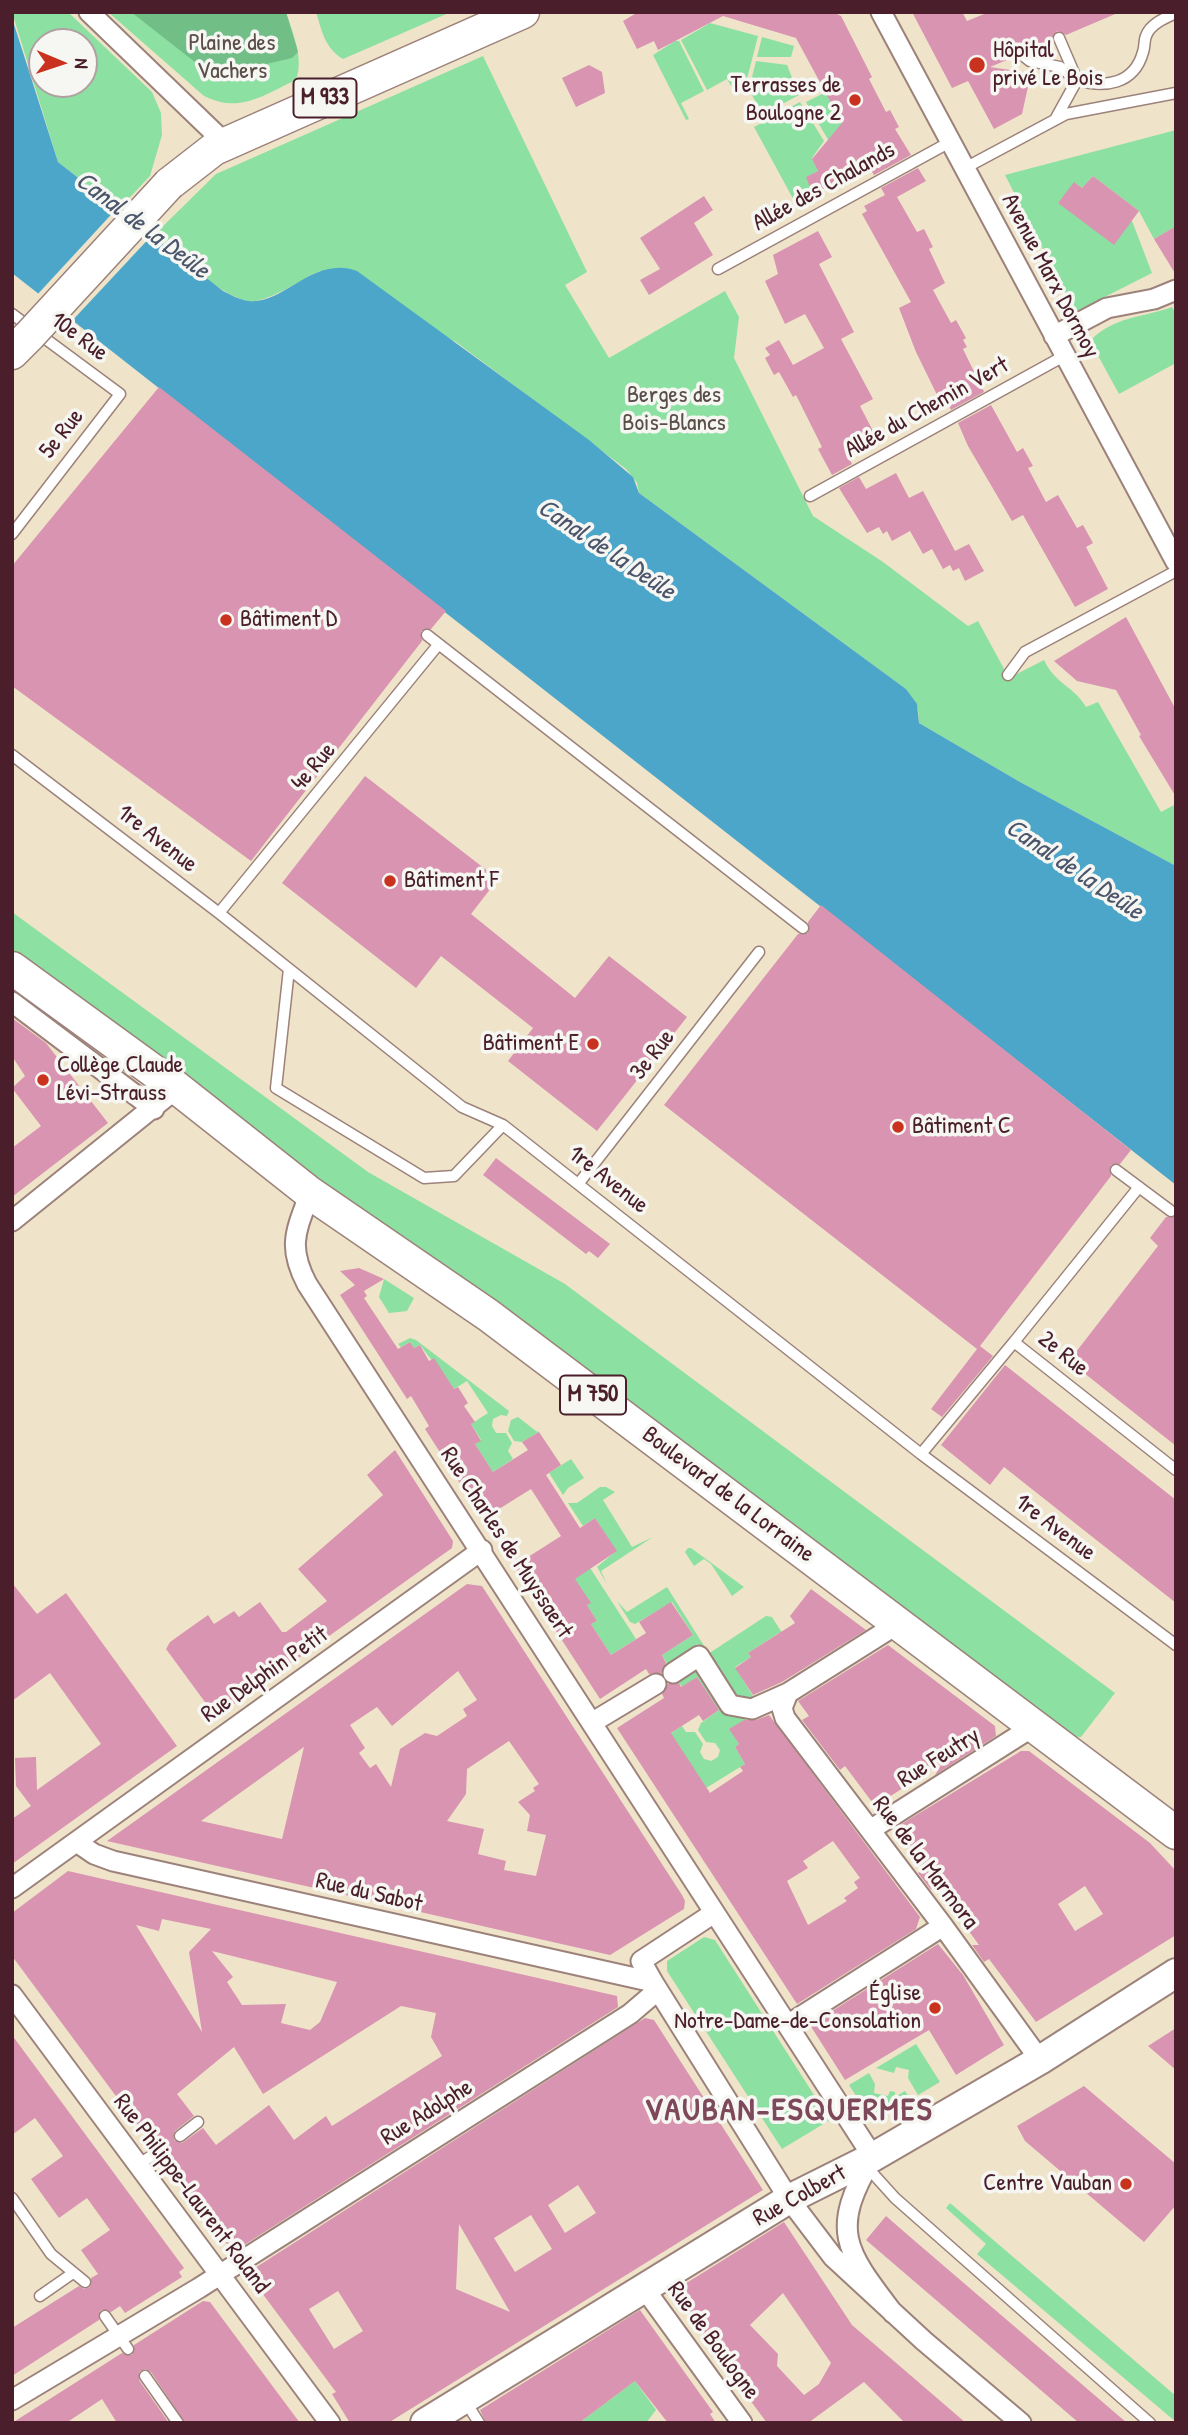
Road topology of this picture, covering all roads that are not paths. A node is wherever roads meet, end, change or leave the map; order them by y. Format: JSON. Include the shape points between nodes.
{"nodes":[{"id":1,"x":89,"y":12,"type":"edge"},
{"id":2,"x":523,"y":12,"type":"edge"},
{"id":3,"x":881,"y":12,"type":"edge"},
{"id":4,"x":1176,"y":13,"type":"edge"},
{"id":5,"x":1059,"y":38,"type":"dead end"},
{"id":6,"x":1021,"y":54,"type":"dead end"},
{"id":7,"x":1077,"y":80,"type":"junction"},
{"id":8,"x":1176,"y":93,"type":"edge"},
{"id":9,"x":1055,"y":118,"type":"junction"},
{"id":10,"x":950,"y":142,"type":"junction"},
{"id":11,"x":226,"y":144,"type":"junction"},
{"id":12,"x":965,"y":168,"type":"junction"},
{"id":13,"x":718,"y":268,"type":"dead end"},
{"id":14,"x":1176,"y":290,"type":"edge"},
{"id":15,"x":18,"y":335,"type":"edge"},
{"id":16,"x":1054,"y":336,"type":"junction"},
{"id":17,"x":1064,"y":356,"type":"junction"},
{"id":18,"x":120,"y":394,"type":"joint"},
{"id":19,"x":810,"y":496,"type":"dead end"},
{"id":20,"x":12,"y":534,"type":"edge"},
{"id":21,"x":1176,"y":562,"type":"edge"},
{"id":22,"x":1176,"y":571,"type":"edge"},
{"id":23,"x":426,"y":635,"type":"dead end"},
{"id":24,"x":438,"y":645,"type":"junction"},
{"id":25,"x":1008,"y":675,"type":"dead end"},
{"id":26,"x":12,"y":755,"type":"edge"},
{"id":27,"x":219,"y":914,"type":"junction"},
{"id":28,"x":803,"y":928,"type":"dead end"},
{"id":29,"x":759,"y":952,"type":"dead end"},
{"id":30,"x":12,"y":968,"type":"edge"},
{"id":31,"x":289,"y":969,"type":"junction"},
{"id":32,"x":12,"y":1002,"type":"edge"},
{"id":33,"x":165,"y":1098,"type":"junction"},
{"id":34,"x":503,"y":1125,"type":"junction"},
{"id":35,"x":1116,"y":1170,"type":"dead end"},
{"id":36,"x":579,"y":1184,"type":"junction"},
{"id":37,"x":1139,"y":1187,"type":"junction"},
{"id":38,"x":310,"y":1193,"type":"junction"},
{"id":39,"x":1171,"y":1211,"type":"dead end"},
{"id":40,"x":12,"y":1221,"type":"edge"},
{"id":41,"x":1014,"y":1342,"type":"junction"},
{"id":42,"x":921,"y":1454,"type":"junction"},
{"id":43,"x":1176,"y":1470,"type":"edge"},
{"id":44,"x":482,"y":1550,"type":"junction"},
{"id":45,"x":899,"y":1623,"type":"junction"},
{"id":46,"x":1176,"y":1645,"type":"edge"},
{"id":47,"x":673,"y":1673,"type":"dead end"},
{"id":48,"x":656,"y":1684,"type":"dead end"},
{"id":49,"x":788,"y":1693,"type":"junction"},
{"id":50,"x":593,"y":1723,"type":"junction"},
{"id":51,"x":1034,"y":1726,"type":"junction"},
{"id":52,"x":870,"y":1830,"type":"junction"},
{"id":53,"x":1174,"y":1830,"type":"edge"},
{"id":54,"x":78,"y":1843,"type":"junction"},
{"id":55,"x":12,"y":1888,"type":"edge"},
{"id":56,"x":714,"y":1913,"type":"junction"},
{"id":57,"x":943,"y":1926,"type":"junction"},
{"id":58,"x":1176,"y":1973,"type":"edge"},
{"id":59,"x":656,"y":1986,"type":"junction"},
{"id":60,"x":12,"y":1995,"type":"edge"},
{"id":61,"x":789,"y":2024,"type":"junction"},
{"id":62,"x":1040,"y":2060,"type":"junction"},
{"id":63,"x":198,"y":2122,"type":"dead end"},
{"id":64,"x":180,"y":2136,"type":"dead end"},
{"id":65,"x":157,"y":2152,"type":"dead end"},
{"id":66,"x":870,"y":2162,"type":"junction"},
{"id":67,"x":138,"y":2165,"type":"junction"},
{"id":68,"x":12,"y":2198,"type":"edge"},
{"id":69,"x":789,"y":2199,"type":"junction"},
{"id":70,"x":73,"y":2273,"type":"junction"},
{"id":71,"x":220,"y":2275,"type":"junction"},
{"id":72,"x":85,"y":2283,"type":"dead end"},
{"id":73,"x":644,"y":2288,"type":"junction"},
{"id":74,"x":40,"y":2296,"type":"dead end"},
{"id":75,"x":893,"y":2314,"type":"junction"},
{"id":76,"x":105,"y":2316,"type":"dead end"},
{"id":77,"x":123,"y":2342,"type":"junction"},
{"id":78,"x":145,"y":2376,"type":"dead end"},
{"id":79,"x":464,"y":2399,"type":"junction"},
{"id":80,"x":12,"y":2400,"type":"edge"},
{"id":81,"x":178,"y":2423,"type":"edge"},
{"id":82,"x":330,"y":2423,"type":"edge"},
{"id":83,"x":425,"y":2423,"type":"edge"},
{"id":84,"x":479,"y":2423,"type":"edge"},
{"id":85,"x":742,"y":2423,"type":"edge"},
{"id":86,"x":1021,"y":2423,"type":"edge"},
{"id":87,"x":1150,"y":2423,"type":"edge"}],
"edges":[{"from":1,"to":11,"type":"street"},
{"from":2,"to":11,"type":"main road","number":"M 933"},
{"from":3,"to":10,"type":"street","name":"Avenue Marx Dormoy"},
{"from":4,"to":7,"type":"lane","via":[[1146,34],[1143,54],[1117,83],[1100,86]]},
{"from":5,"to":7,"type":"lane"},
{"from":6,"to":7,"type":"lane","via":[[1030,61],[1060,67]]},
{"from":7,"to":9,"type":"lane"},
{"from":8,"to":9,"type":"lane"},
{"from":9,"to":12,"type":"lane"},
{"from":10,"to":12,"type":"street","name":"Avenue Marx Dormoy"},
{"from":10,"to":13,"type":"lane","name":"Allée des Chalands"},
{"from":11,"to":15,"type":"main road","number":"M 933","bridge":true,"via":[[204,155],[169,184]]},
{"from":12,"to":16,"type":"street","name":"Avenue Marx Dormoy"},
{"from":14,"to":16,"type":"street","via":[[1107,308]]},
{"from":15,"to":18,"type":"lane","name":"10e Rue"},
{"from":16,"to":17,"type":"street","name":"Avenue Marx Dormoy"},
{"from":17,"to":19,"type":"lane","name":"Allée du Chemin Vert"},
{"from":17,"to":21,"type":"street","name":"Avenue Marx Dormoy"},
{"from":18,"to":20,"type":"lane","name":"5e Rue"},
{"from":22,"to":25,"type":"lane","via":[[1025,652]]},
{"from":23,"to":24,"type":"lane"},
{"from":24,"to":27,"type":"lane","name":"4e Rue"},
{"from":24,"to":28,"type":"lane"},
{"from":26,"to":27,"type":"lane","name":"1re Avenue"},
{"from":27,"to":31,"type":"lane","name":"1re Avenue"},
{"from":29,"to":36,"type":"lane","name":"3e Rue"},
{"from":30,"to":33,"type":"main road","name":"Boulevard de la Lorraine","number":"M 750"},
{"from":31,"to":34,"type":"lane","name":"1re Avenue","via":[[462,1107]]},
{"from":31,"to":34,"type":"lane","via":[[276,1088],[424,1178],[454,1176]]},
{"from":32,"to":33,"type":"street","name":"Boulevard de la Lorraine"},
{"from":33,"to":38,"type":"main road","name":"Boulevard de la Lorraine","number":"M 750"},
{"from":33,"to":40,"type":"street"},
{"from":34,"to":36,"type":"lane","name":"1re Avenue"},
{"from":35,"to":37,"type":"lane"},
{"from":36,"to":42,"type":"lane","name":"1re Avenue"},
{"from":37,"to":39,"type":"lane"},
{"from":37,"to":41,"type":"lane","name":"2e Rue"},
{"from":38,"to":44,"type":"street","name":"Rue Charles de Muyssaert","via":[[293,1246],[306,1297]]},
{"from":38,"to":45,"type":"main road","name":"Boulevard de la Lorraine","number":"M 750","via":[[488,1315]]},
{"from":41,"to":42,"type":"lane"},
{"from":41,"to":43,"type":"lane","name":"2e Rue"},
{"from":42,"to":46,"type":"lane","name":"1re Avenue"},
{"from":44,"to":50,"type":"street","name":"Rue Charles de Muyssaert"},
{"from":44,"to":54,"type":"street","name":"Rue Delphin Petit"},
{"from":45,"to":49,"type":"street"},
{"from":45,"to":51,"type":"main road","name":"Boulevard de la Lorraine","number":"M 750"},
{"from":47,"to":49,"type":"street","via":[[699,1656],[730,1706],[737,1709],[752,1709]]},
{"from":48,"to":50,"type":"street"},
{"from":49,"to":52,"type":"street","name":"Rue de la Marmora","via":[[782,1709],[785,1718]]},
{"from":50,"to":56,"type":"street","name":"Rue Charles de Muyssaert"},
{"from":51,"to":52,"type":"street","name":"Rue Feutry"},
{"from":51,"to":53,"type":"main road","name":"Boulevard de la Lorraine","number":"M 750"},
{"from":52,"to":57,"type":"street","name":"Rue de la Marmora"},
{"from":54,"to":55,"type":"street","name":"Rue Delphin Petit"},
{"from":54,"to":59,"type":"street","name":"Rue du Sabot","via":[[113,1861]]},
{"from":56,"to":59,"type":"street","via":[[641,1961]]},
{"from":56,"to":61,"type":"street","name":"Rue Charles de Muyssaert"},
{"from":57,"to":61,"type":"street"},
{"from":57,"to":62,"type":"street","name":"Rue de la Marmora"},
{"from":58,"to":62,"type":"street","name":"Rue Colbert"},
{"from":59,"to":69,"type":"street"},
{"from":59,"to":71,"type":"street","name":"Rue Adolphe","via":[[630,2014]]},
{"from":60,"to":67,"type":"street","name":"Rue Philippe-Laurent Roland"},
{"from":61,"to":66,"type":"street","name":"Rue Charles de Muyssaert"},
{"from":62,"to":66,"type":"street","name":"Rue Colbert"},
{"from":63,"to":64,"type":"lane"},
{"from":65,"to":67,"type":"lane"},
{"from":66,"to":69,"type":"street","name":"Rue Colbert"},
{"from":66,"to":75,"type":"street","via":[[850,2204],[847,2235],[856,2261]]},
{"from":66,"to":87,"type":"lane","via":[[895,2198]]},
{"from":67,"to":71,"type":"street","name":"Rue Philippe-Laurent Roland"},
{"from":68,"to":70,"type":"lane","via":[[51,2254]]},
{"from":69,"to":73,"type":"street","name":"Rue Colbert"},
{"from":69,"to":75,"type":"street","via":[[838,2263]]},
{"from":70,"to":72,"type":"lane"},
{"from":70,"to":74,"type":"lane"},
{"from":71,"to":77,"type":"street","name":"Rue Adolphe"},
{"from":71,"to":82,"type":"street","name":"Rue Philippe-Laurent Roland"},
{"from":73,"to":79,"type":"street","name":"Rue Colbert"},
{"from":73,"to":85,"type":"street","name":"Rue de Boulogne"},
{"from":75,"to":86,"type":"street"},
{"from":76,"to":77,"type":"lane"},
{"from":77,"to":80,"type":"street","name":"Rue Adolphe"},
{"from":78,"to":81,"type":"lane"},
{"from":79,"to":83,"type":"street","name":"Rue Colbert"},
{"from":79,"to":84,"type":"lane"}]}
